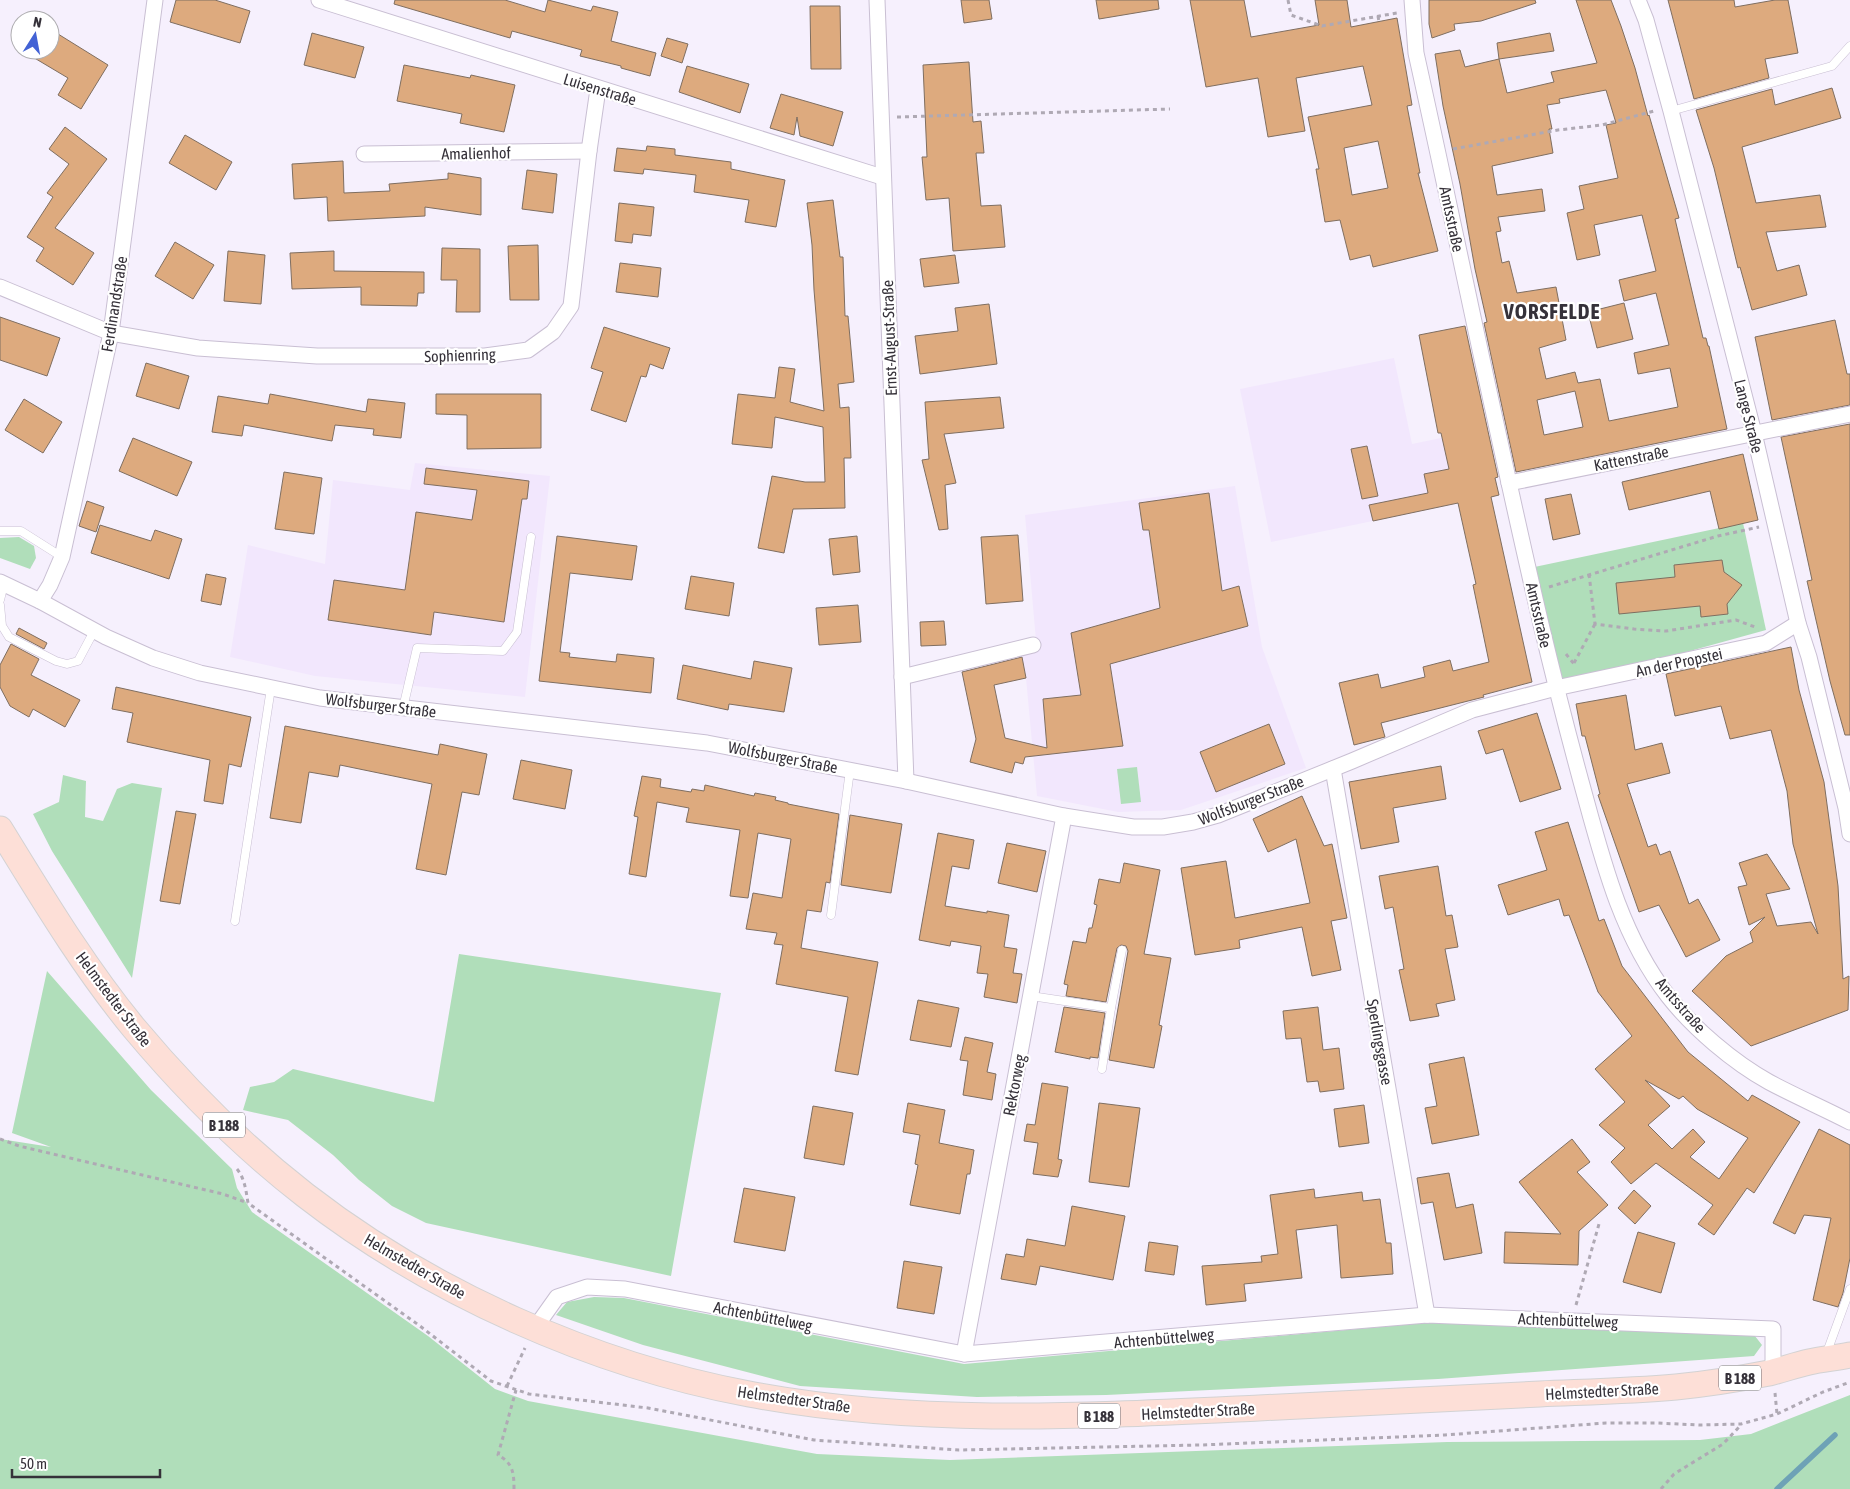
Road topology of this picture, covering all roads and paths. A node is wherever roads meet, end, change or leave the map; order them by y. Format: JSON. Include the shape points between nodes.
{"nodes":[{"id":1,"x":155,"y":0,"type":"edge"},
{"id":2,"x":319,"y":0,"type":"edge"},
{"id":3,"x":877,"y":0,"type":"edge"},
{"id":4,"x":1288,"y":0,"type":"edge"},
{"id":5,"x":1638,"y":0,"type":"edge"},
{"id":6,"x":1412,"y":5,"type":"edge"},
{"id":7,"x":1378,"y":16,"type":"junction"},
{"id":8,"x":1379,"y":22,"type":"dead end"},
{"id":9,"x":1850,"y":46,"type":"edge"},
{"id":10,"x":598,"y":89,"type":"junction"},
{"id":11,"x":1170,"y":109,"type":"dead end"},
{"id":12,"x":1671,"y":109,"type":"junction"},
{"id":13,"x":881,"y":117,"type":"junction"},
{"id":14,"x":589,"y":151,"type":"junction"},
{"id":15,"x":1438,"y":151,"type":"junction"},
{"id":16,"x":364,"y":154,"type":"dead end"},
{"id":17,"x":882,"y":176,"type":"junction"},
{"id":18,"x":0,"y":287,"type":"edge"},
{"id":19,"x":111,"y":333,"type":"junction"},
{"id":20,"x":1850,"y":414,"type":"edge"},
{"id":21,"x":1754,"y":434,"type":"junction"},
{"id":22,"x":1509,"y":483,"type":"junction"},
{"id":23,"x":1774,"y":524,"type":"junction"},
{"id":24,"x":0,"y":531,"type":"edge"},
{"id":25,"x":531,"y":538,"type":"dead end"},
{"id":26,"x":62,"y":557,"type":"junction"},
{"id":27,"x":1589,"y":574,"type":"junction"},
{"id":28,"x":1,"y":584,"type":"edge"},
{"id":29,"x":1533,"y":591,"type":"junction"},
{"id":30,"x":0,"y":600,"type":"edge"},
{"id":31,"x":40,"y":601,"type":"junction"},
{"id":32,"x":0,"y":605,"type":"edge"},
{"id":33,"x":1595,"y":624,"type":"junction"},
{"id":34,"x":1798,"y":624,"type":"junction"},
{"id":35,"x":94,"y":631,"type":"junction"},
{"id":36,"x":1749,"y":632,"type":"dead end"},
{"id":37,"x":1033,"y":645,"type":"dead end"},
{"id":38,"x":1564,"y":651,"type":"dead end"},
{"id":39,"x":1574,"y":664,"type":"junction"},
{"id":40,"x":1581,"y":666,"type":"dead end"},
{"id":41,"x":902,"y":677,"type":"junction"},
{"id":42,"x":272,"y":688,"type":"junction"},
{"id":43,"x":1556,"y":688,"type":"junction"},
{"id":44,"x":403,"y":708,"type":"junction"},
{"id":45,"x":1333,"y":768,"type":"junction"},
{"id":46,"x":850,"y":770,"type":"junction"},
{"id":47,"x":906,"y":781,"type":"junction"},
{"id":48,"x":1064,"y":816,"type":"junction"},
{"id":49,"x":0,"y":829,"type":"edge"},
{"id":50,"x":1850,"y":834,"type":"edge"},
{"id":51,"x":831,"y":915,"type":"dead end"},
{"id":52,"x":235,"y":921,"type":"dead end"},
{"id":53,"x":1122,"y":950,"type":"dead end"},
{"id":54,"x":1031,"y":996,"type":"junction"},
{"id":55,"x":1111,"y":1008,"type":"junction"},
{"id":56,"x":1102,"y":1069,"type":"dead end"},
{"id":57,"x":1850,"y":1122,"type":"edge"},
{"id":58,"x":0,"y":1139,"type":"edge"},
{"id":59,"x":248,"y":1203,"type":"dead end"},
{"id":60,"x":1599,"y":1224,"type":"dead end"},
{"id":61,"x":1850,"y":1289,"type":"edge"},
{"id":62,"x":1427,"y":1315,"type":"junction"},
{"id":63,"x":1572,"y":1320,"type":"junction"},
{"id":64,"x":535,"y":1328,"type":"junction"},
{"id":65,"x":1850,"y":1341,"type":"edge"},
{"id":66,"x":964,"y":1354,"type":"junction"},
{"id":67,"x":1838,"y":1354,"type":"edge"},
{"id":68,"x":1773,"y":1372,"type":"junction"},
{"id":69,"x":1850,"y":1382,"type":"edge"},
{"id":70,"x":507,"y":1386,"type":"dead end"},
{"id":71,"x":516,"y":1390,"type":"dead end"},
{"id":72,"x":1777,"y":1414,"type":"dead end"},
{"id":73,"x":1741,"y":1424,"type":"dead end"},
{"id":74,"x":514,"y":1489,"type":"edge"},
{"id":75,"x":1660,"y":1489,"type":"edge"}],
"edges":[{"from":1,"to":19,"type":"street","name":"Ferdinandstraße"},
{"from":2,"to":10,"type":"street","name":"Luisenstraße"},
{"from":3,"to":13,"type":"street","name":"Ernst-August-Straße"},
{"from":4,"to":7,"type":"path","via":[[1291,15],[1322,26]]},
{"from":5,"to":12,"type":"street","name":"Lange Straße"},
{"from":6,"to":7,"type":"path"},
{"from":6,"to":15,"type":"street","name":"Amtsstraße","via":[[1416,53]]},
{"from":7,"to":8,"type":"path"},
{"from":9,"to":12,"type":"lane","via":[[1832,66]]},
{"from":10,"to":14,"type":"street","name":"Sophienring"},
{"from":10,"to":17,"type":"street","name":"Luisenstraße"},
{"from":11,"to":13,"type":"path"},
{"from":12,"to":15,"type":"path","via":[[1602,124]]},
{"from":12,"to":21,"type":"street","name":"Lange Straße"},
{"from":13,"to":17,"type":"street","name":"Ernst-August-Straße"},
{"from":14,"to":16,"type":"street","name":"Amalienhof"},
{"from":14,"to":19,"type":"street","name":"Sophienring","via":[[572,306],[553,332],[528,350],[485,356],[316,356],[198,348]]},
{"from":15,"to":22,"type":"street","name":"Amtsstraße"},
{"from":17,"to":41,"type":"street","name":"Ernst-August-Straße"},
{"from":18,"to":19,"type":"street","name":"Sophienring"},
{"from":19,"to":26,"type":"street","name":"Ferdinandstraße"},
{"from":20,"to":21,"type":"street","name":"Kattenstraße"},
{"from":21,"to":22,"type":"street","name":"Kattenstraße"},
{"from":21,"to":23,"type":"street","name":"Lange Straße"},
{"from":22,"to":29,"type":"street","name":"Amtsstraße"},
{"from":23,"to":27,"type":"path","via":[[1718,536]]},
{"from":23,"to":34,"type":"street","name":"Lange Straße"},
{"from":24,"to":26,"type":"lane","via":[[21,530]]},
{"from":25,"to":44,"type":"lane","via":[[517,632],[503,651],[417,648]]},
{"from":26,"to":31,"type":"street","name":"Ferdinandstraße"},
{"from":27,"to":29,"type":"path"},
{"from":27,"to":33,"type":"path"},
{"from":28,"to":30,"type":"lane"},
{"from":28,"to":31,"type":"street","name":"Wolfsburger Straße"},
{"from":29,"to":43,"type":"street","name":"Amtsstraße"},
{"from":31,"to":35,"type":"street","name":"Wolfsburger Straße"},
{"from":32,"to":35,"type":"lane","via":[[2,626],[9,637],[56,661],[67,664],[78,661]]},
{"from":33,"to":36,"type":"path","via":[[1666,631],[1736,620],[1759,630]]},
{"from":33,"to":39,"type":"path"},
{"from":34,"to":43,"type":"street","name":"An der Propstei","via":[[1766,643]]},
{"from":34,"to":50,"type":"street","name":"Lange Straße","via":[[1809,657]]},
{"from":35,"to":42,"type":"street","name":"Wolfsburger Straße","via":[[153,658],[200,673]]},
{"from":37,"to":41,"type":"street"},
{"from":38,"to":39,"type":"path"},
{"from":39,"to":40,"type":"path"},
{"from":41,"to":47,"type":"street","name":"Ernst-August-Straße"},
{"from":42,"to":44,"type":"street","name":"Wolfsburger Straße","via":[[320,698]]},
{"from":42,"to":52,"type":"lane"},
{"from":43,"to":45,"type":"street","name":"Wolfsburger Straße","via":[[1472,710]]},
{"from":43,"to":57,"type":"street","name":"Amtsstraße","via":[[1619,906],[1641,955],[1668,996],[1721,1049],[1767,1080]]},
{"from":44,"to":46,"type":"street","name":"Wolfsburger Straße","via":[[707,743]]},
{"from":45,"to":48,"type":"street","name":"Wolfsburger Straße","via":[[1193,822],[1133,827]]},
{"from":45,"to":62,"type":"street","name":"Sperlingsgasse"},
{"from":46,"to":47,"type":"street","name":"Wolfsburger Straße"},
{"from":46,"to":51,"type":"lane"},
{"from":47,"to":48,"type":"street","name":"Wolfsburger Straße"},
{"from":48,"to":54,"type":"street","name":"Rektorweg"},
{"from":49,"to":64,"type":"main road","name":"Helmstedter Straße","number":"B 188","via":[[94,978],[176,1076],[217,1118],[260,1158],[346,1225],[452,1290]]},
{"from":53,"to":55,"type":"lane"},
{"from":54,"to":55,"type":"lane"},
{"from":54,"to":66,"type":"street","name":"Rektorweg"},
{"from":55,"to":56,"type":"lane"},
{"from":58,"to":59,"type":"path"},
{"from":60,"to":63,"type":"path"},
{"from":61,"to":67,"type":"lane"},
{"from":62,"to":63,"type":"street","name":"Achtenbüttelweg"},
{"from":62,"to":66,"type":"street","name":"Achtenbüttelweg"},
{"from":63,"to":68,"type":"street","name":"Achtenbüttelweg","via":[[1773,1328]]},
{"from":64,"to":66,"type":"street","name":"Achtenbüttelweg","via":[[557,1297],[587,1286],[625,1290]]},
{"from":64,"to":68,"type":"main road","name":"Helmstedter Straße","number":"B 188","via":[[659,1372],[747,1394],[884,1411],[952,1415],[1087,1416],[1674,1387]]},
{"from":64,"to":70,"type":"path"},
{"from":65,"to":67,"type":"main road","name":"Helmstedter Straße","number":"B 188"},
{"from":67,"to":68,"type":"main road","name":"Helmstedter Straße","number":"B 188"},
{"from":69,"to":72,"type":"path"},
{"from":71,"to":74,"type":"path","via":[[498,1455],[512,1468]]},
{"from":73,"to":75,"type":"path","via":[[1723,1444],[1674,1474]]}]}
